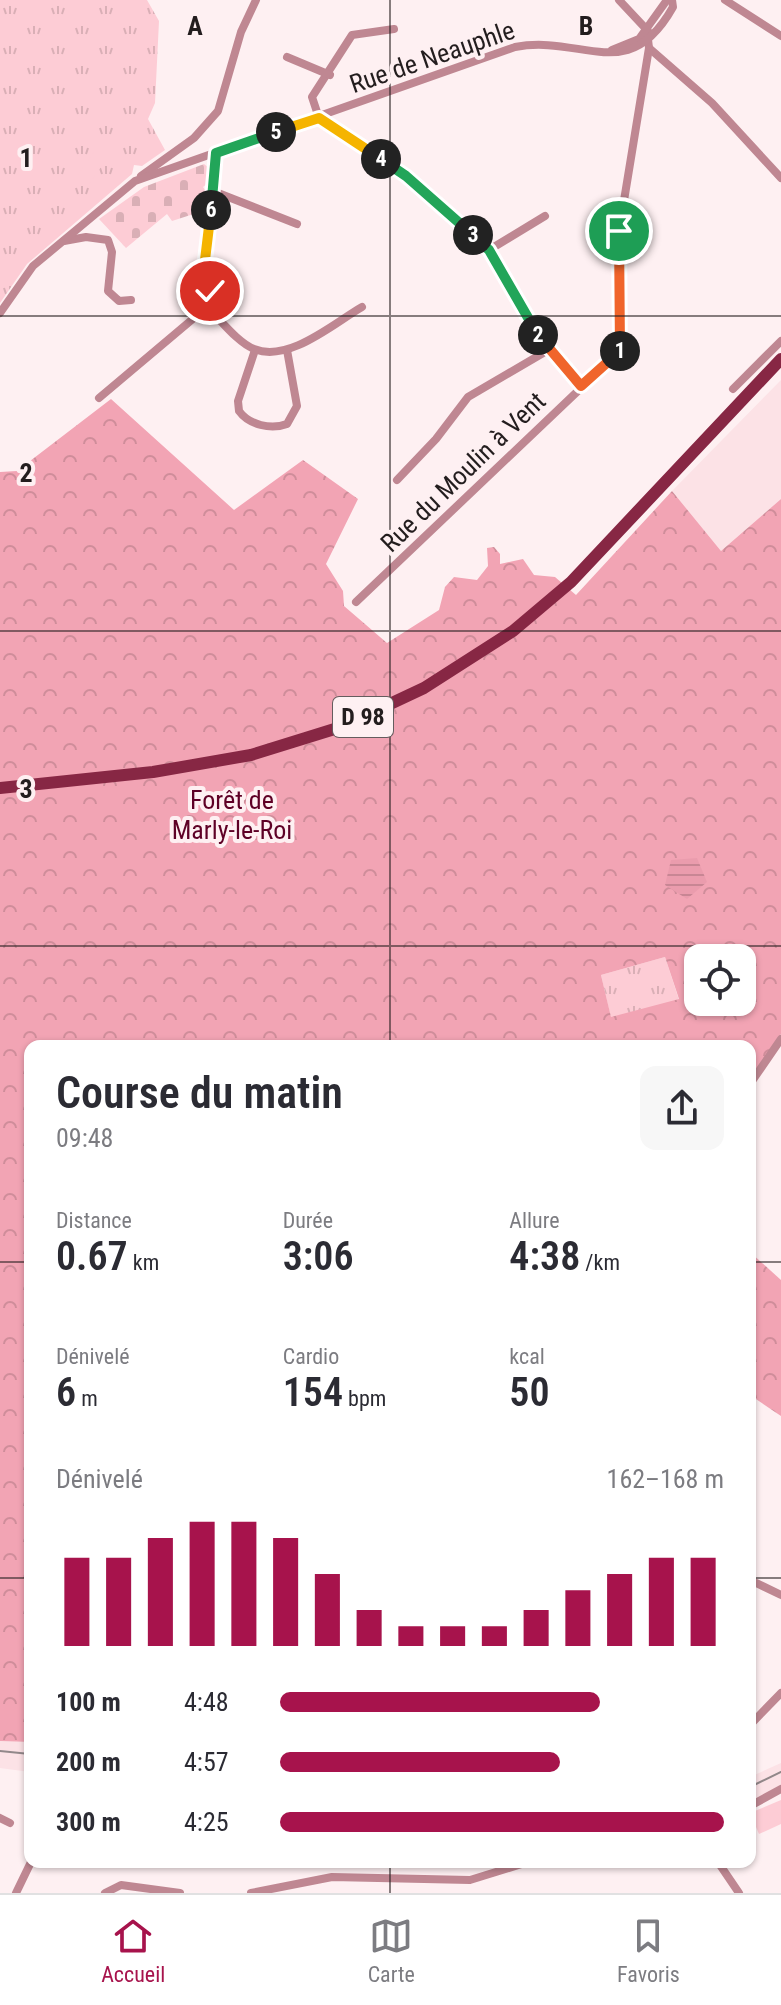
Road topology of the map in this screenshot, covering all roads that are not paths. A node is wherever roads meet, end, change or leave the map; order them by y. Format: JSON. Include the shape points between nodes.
{"nodes":[{"id":1,"x":256,"y":0,"type":"edge"},
{"id":2,"x":619,"y":0,"type":"edge"},
{"id":3,"x":670,"y":0,"type":"edge"},
{"id":4,"x":725,"y":0,"type":"edge"},
{"id":5,"x":394,"y":29,"type":"dead end"},
{"id":6,"x":651,"y":32,"type":"junction"},
{"id":7,"x":779,"y":32,"type":"edge"},
{"id":8,"x":648,"y":45,"type":"junction"},
{"id":9,"x":607,"y":52,"type":"junction"},
{"id":10,"x":287,"y":57,"type":"dead end"},
{"id":11,"x":330,"y":75,"type":"junction"},
{"id":12,"x":319,"y":118,"type":"junction"},
{"id":13,"x":216,"y":153,"type":"junction"},
{"id":14,"x":781,"y":178,"type":"edge"},
{"id":15,"x":135,"y":181,"type":"junction"},
{"id":16,"x":213,"y":191,"type":"junction"},
{"id":17,"x":545,"y":216,"type":"dead end"},
{"id":18,"x":297,"y":224,"type":"dead end"},
{"id":19,"x":63,"y":241,"type":"junction"},
{"id":20,"x":489,"y":250,"type":"junction"},
{"id":21,"x":131,"y":300,"type":"dead end"},
{"id":22,"x":207,"y":307,"type":"junction"},
{"id":23,"x":362,"y":307,"type":"dead end"},
{"id":24,"x":0,"y":313,"type":"edge"},
{"id":25,"x":781,"y":341,"type":"edge"},
{"id":26,"x":550,"y":349,"type":"junction"},
{"id":27,"x":255,"y":350,"type":"junction"},
{"id":28,"x":287,"y":350,"type":"junction"},
{"id":29,"x":781,"y":359,"type":"edge"},
{"id":30,"x":581,"y":386,"type":"junction"},
{"id":31,"x":733,"y":389,"type":"dead end"},
{"id":32,"x":99,"y":398,"type":"dead end"},
{"id":33,"x":397,"y":480,"type":"dead end"},
{"id":34,"x":356,"y":602,"type":"dead end"},
{"id":35,"x":0,"y":788,"type":"edge"},
{"id":36,"x":781,"y":1039,"type":"edge"},
{"id":37,"x":756,"y":1075,"type":"edge"},
{"id":38,"x":756,"y":1583,"type":"edge"},
{"id":39,"x":781,"y":1595,"type":"edge"},
{"id":40,"x":781,"y":1693,"type":"edge"},
{"id":41,"x":756,"y":1719,"type":"edge"},
{"id":42,"x":781,"y":1789,"type":"edge"},
{"id":43,"x":756,"y":1803,"type":"edge"},
{"id":44,"x":0,"y":1818,"type":"edge"},
{"id":45,"x":10,"y":1823,"type":"dead end"},
{"id":46,"x":28,"y":1868,"type":"edge"},
{"id":47,"x":509,"y":1868,"type":"edge"},
{"id":48,"x":722,"y":1868,"type":"edge"},
{"id":49,"x":16,"y":1893,"type":"edge"},
{"id":50,"x":105,"y":1893,"type":"edge"},
{"id":51,"x":180,"y":1893,"type":"edge"},
{"id":52,"x":251,"y":1893,"type":"edge"},
{"id":53,"x":739,"y":1893,"type":"edge"}],
"edges":[{"from":1,"to":15,"type":"street","via":[[218,111],[194,138]]},
{"from":2,"to":6,"type":"street"},
{"from":3,"to":6,"type":"street"},
{"from":4,"to":7,"type":"street"},
{"from":5,"to":11,"type":"street","via":[[352,35]]},
{"from":6,"to":8,"type":"street","name":"Rue du Moulin à Vent"},
{"from":6,"to":9,"type":"street"},
{"from":8,"to":9,"type":"street","name":"Rue de Neauphle"},
{"from":8,"to":14,"type":"street","via":[[712,103]]},
{"from":8,"to":30,"type":"street","name":"Rue du Moulin à Vent","via":[[619,231],[622,345]]},
{"from":9,"to":12,"type":"street","name":"Rue de Neauphle","via":[[539,43],[515,47]]},
{"from":10,"to":11,"type":"street"},
{"from":11,"to":12,"type":"street","via":[[312,97]]},
{"from":12,"to":13,"type":"street","name":"Rue de Neauphle"},
{"from":12,"to":20,"type":"street","via":[[406,176]]},
{"from":13,"to":15,"type":"street","name":"Rue de Neauphle"},
{"from":13,"to":16,"type":"street"},
{"from":15,"to":19,"type":"street","name":"Rue de Neauphle"},
{"from":16,"to":18,"type":"street"},
{"from":16,"to":22,"type":"street","via":[[205,260]]},
{"from":17,"to":20,"type":"street"},
{"from":19,"to":21,"type":"street","via":[[108,240],[108,291],[119,301]]},
{"from":19,"to":24,"type":"street","name":"Rue de Neauphle","via":[[33,266]]},
{"from":20,"to":26,"type":"street","via":[[530,326]]},
{"from":22,"to":27,"type":"street"},
{"from":22,"to":32,"type":"street"},
{"from":23,"to":28,"type":"street"},
{"from":25,"to":31,"type":"street"},
{"from":26,"to":30,"type":"street"},
{"from":26,"to":33,"type":"street","via":[[468,397]]},
{"from":27,"to":28,"type":"street"},
{"from":27,"to":28,"type":"street","via":[[237,405],[245,418],[272,428],[287,424],[297,406]]},
{"from":29,"to":35,"type":"main road","number":"D 98","via":[[562,590],[502,639],[424,688],[341,727],[251,755],[153,772]]},
{"from":30,"to":34,"type":"street","name":"Rue du Moulin à Vent"},
{"from":36,"to":37,"type":"street"},
{"from":38,"to":39,"type":"street"},
{"from":40,"to":41,"type":"street"},
{"from":42,"to":43,"type":"street"},
{"from":44,"to":45,"type":"street"},
{"from":46,"to":49,"type":"street"},
{"from":47,"to":52,"type":"street","via":[[470,1880],[332,1877]]},
{"from":48,"to":53,"type":"street"},
{"from":50,"to":51,"type":"street","via":[[121,1885]]}]}
